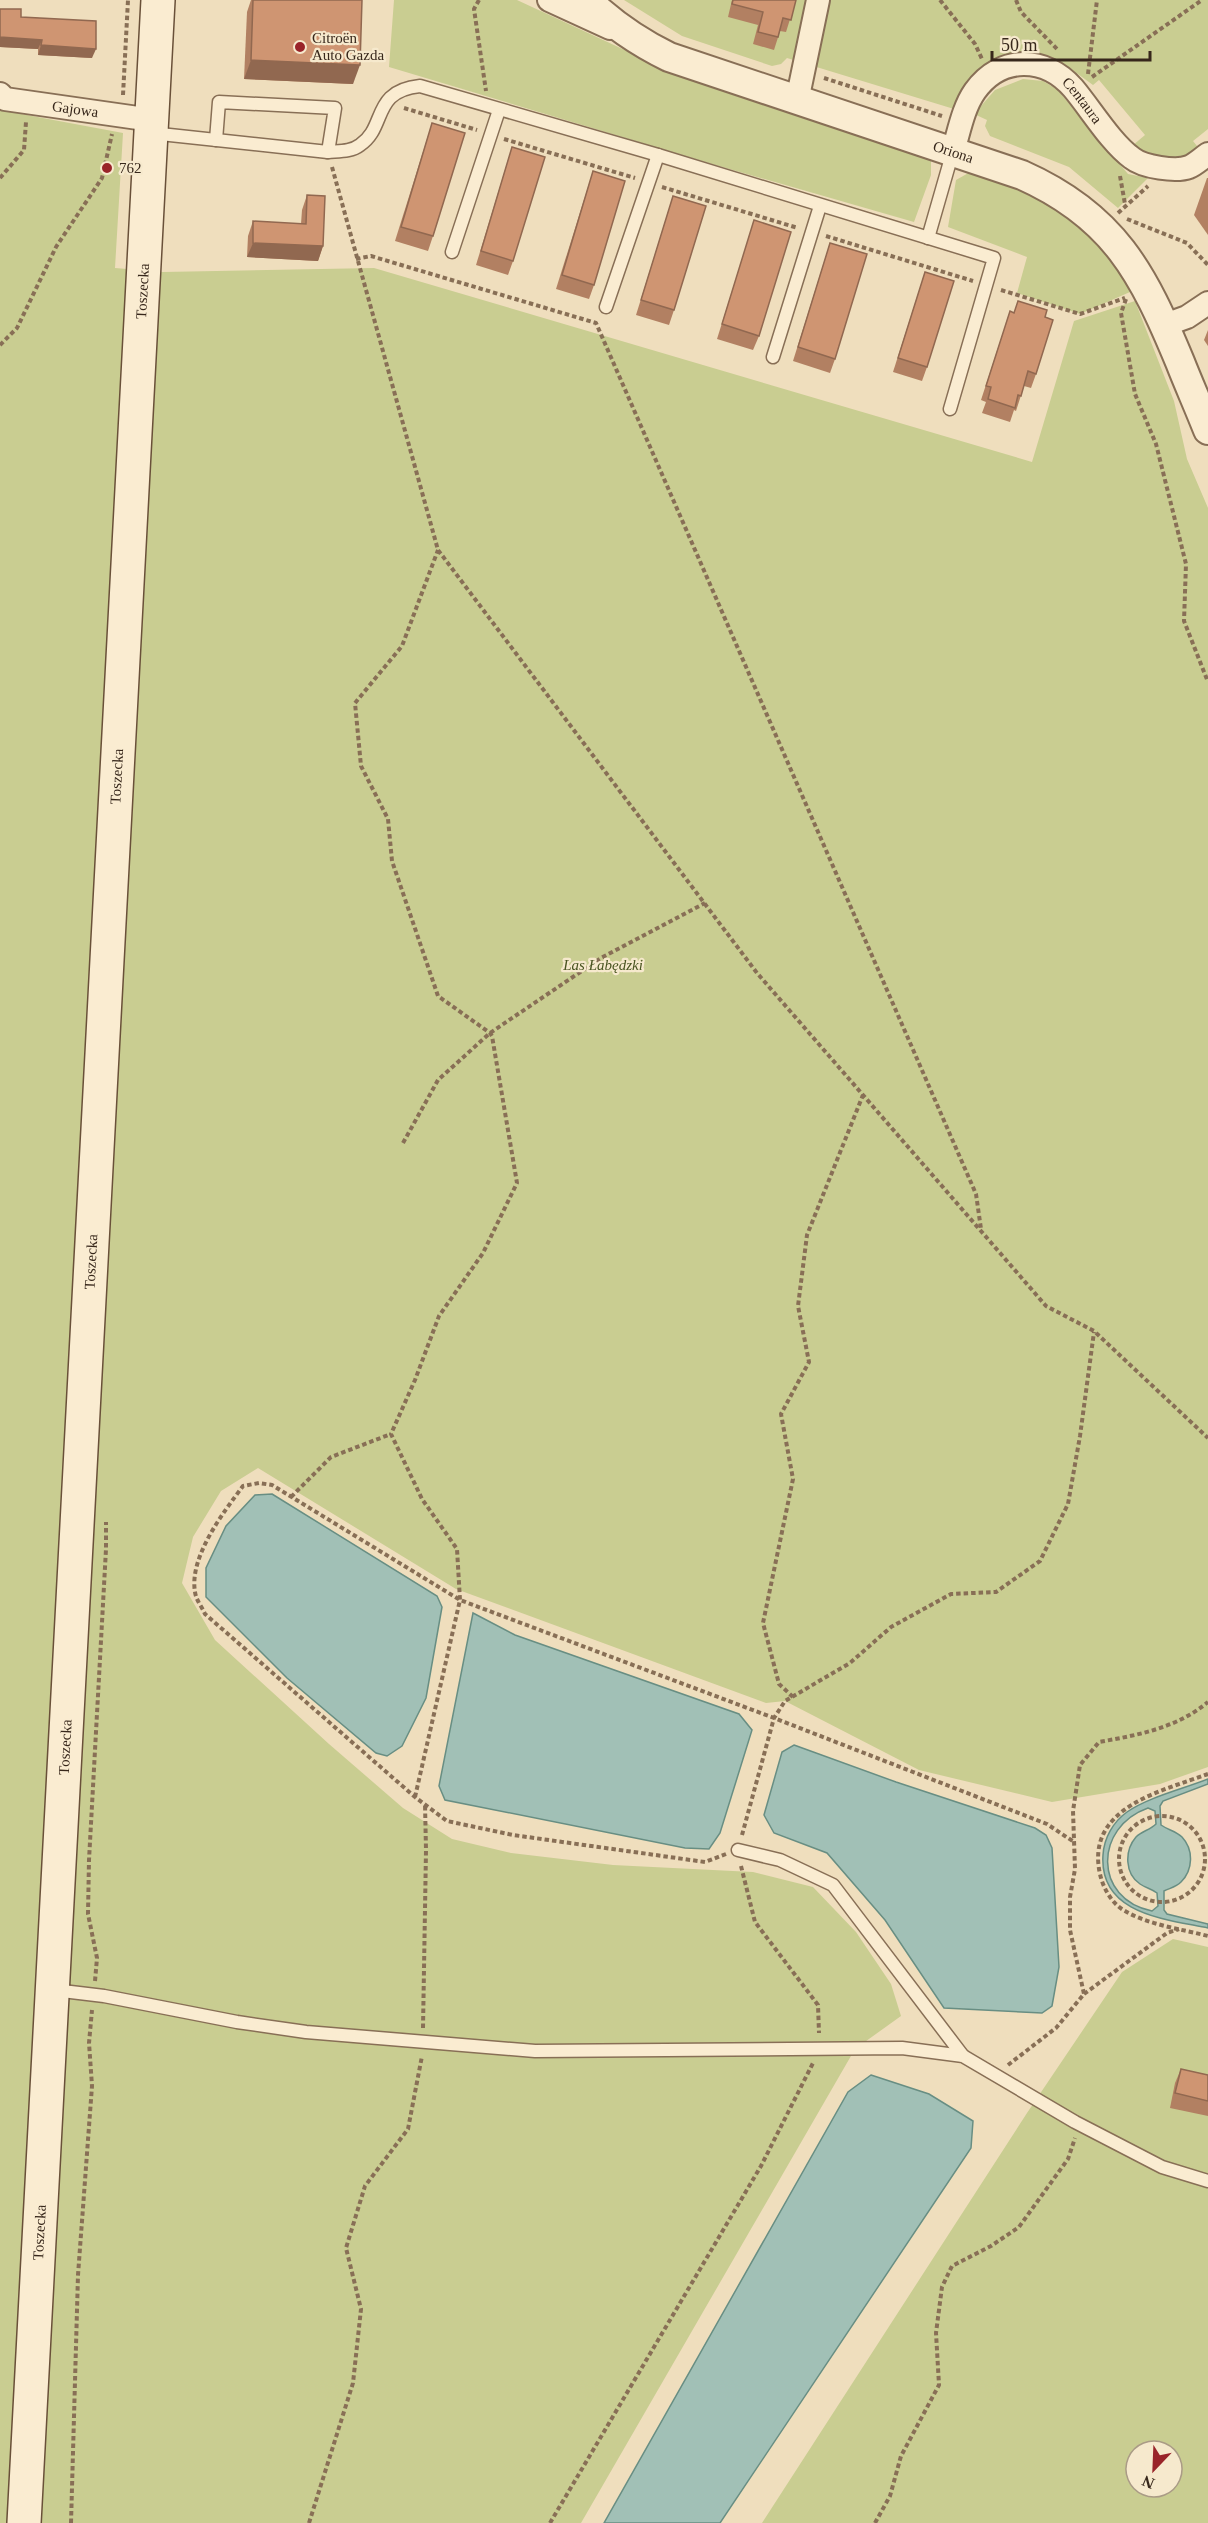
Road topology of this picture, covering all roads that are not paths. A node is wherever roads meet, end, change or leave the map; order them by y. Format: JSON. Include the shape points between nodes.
{"nodes":[{"id":1,"x":158,"y":0,"type":"edge"},
{"id":2,"x":549,"y":0,"type":"edge"},
{"id":3,"x":587,"y":0,"type":"edge"},
{"id":4,"x":819,"y":0,"type":"edge"},
{"id":5,"x":634,"y":38,"type":"junction"},
{"id":6,"x":0,"y":94,"type":"edge"},
{"id":7,"x":796,"y":101,"type":"junction"},
{"id":8,"x":493,"y":108,"type":"junction"},
{"id":9,"x":135,"y":121,"type":"junction"},
{"id":10,"x":216,"y":140,"type":"junction"},
{"id":11,"x":953,"y":151,"type":"junction"},
{"id":12,"x":328,"y":152,"type":"junction"},
{"id":13,"x":1208,"y":153,"type":"edge"},
{"id":14,"x":658,"y":155,"type":"junction"},
{"id":15,"x":820,"y":206,"type":"junction"},
{"id":16,"x":928,"y":238,"type":"junction"},
{"id":17,"x":452,"y":252,"type":"dead end"},
{"id":18,"x":1208,"y":303,"type":"edge"},
{"id":19,"x":606,"y":307,"type":"dead end"},
{"id":20,"x":1165,"y":325,"type":"junction"},
{"id":21,"x":773,"y":357,"type":"dead end"},
{"id":22,"x":950,"y":409,"type":"dead end"},
{"id":23,"x":1208,"y":430,"type":"edge"},
{"id":24,"x":738,"y":1850,"type":"road end"},
{"id":25,"x":52,"y":1990,"type":"junction"},
{"id":26,"x":963,"y":2056,"type":"junction"},
{"id":27,"x":1208,"y":2181,"type":"edge"},
{"id":28,"x":24,"y":2523,"type":"edge"}],
"edges":[{"from":1,"to":9,"type":"main road","name":"Toszecka"},
{"from":2,"to":5,"type":"street"},
{"from":3,"to":5,"type":"street","name":"Oriona"},
{"from":4,"to":7,"type":"street"},
{"from":5,"to":7,"type":"street","name":"Oriona","via":[[678,61]]},
{"from":6,"to":9,"type":"street","name":"Gajowa","via":[[5,99]]},
{"from":7,"to":11,"type":"street","name":"Oriona"},
{"from":8,"to":12,"type":"lane","via":[[420,86],[398,91],[386,103],[367,140],[353,149]]},
{"from":8,"to":14,"type":"lane"},
{"from":8,"to":17,"type":"lane","via":[[490,134]]},
{"from":9,"to":10,"type":"lane"},
{"from":9,"to":25,"type":"main road","name":"Toszecka"},
{"from":10,"to":12,"type":"lane"},
{"from":10,"to":12,"type":"lane","via":[[219,102],[335,108]]},
{"from":11,"to":13,"type":"street","name":"Centaura","via":[[969,103],[983,83],[1008,66],[1042,65],[1071,86],[1132,159],[1166,169],[1189,167]]},
{"from":11,"to":16,"type":"lane"},
{"from":11,"to":20,"type":"street","name":"Oriona","via":[[1039,183],[1083,211],[1108,232],[1130,260]]},
{"from":14,"to":15,"type":"lane"},
{"from":14,"to":19,"type":"lane"},
{"from":15,"to":16,"type":"lane"},
{"from":15,"to":21,"type":"lane"},
{"from":16,"to":22,"type":"lane","via":[[994,258]]},
{"from":18,"to":20,"type":"street"},
{"from":20,"to":23,"type":"street","name":"Oriona"},
{"from":24,"to":26,"type":"lane","via":[[780,1860],[833,1885]]},
{"from":25,"to":26,"type":"lane","via":[[306,2032],[535,2051],[902,2048]]},
{"from":25,"to":28,"type":"main road","name":"Toszecka"},
{"from":26,"to":27,"type":"lane","via":[[1162,2167]]}]}
